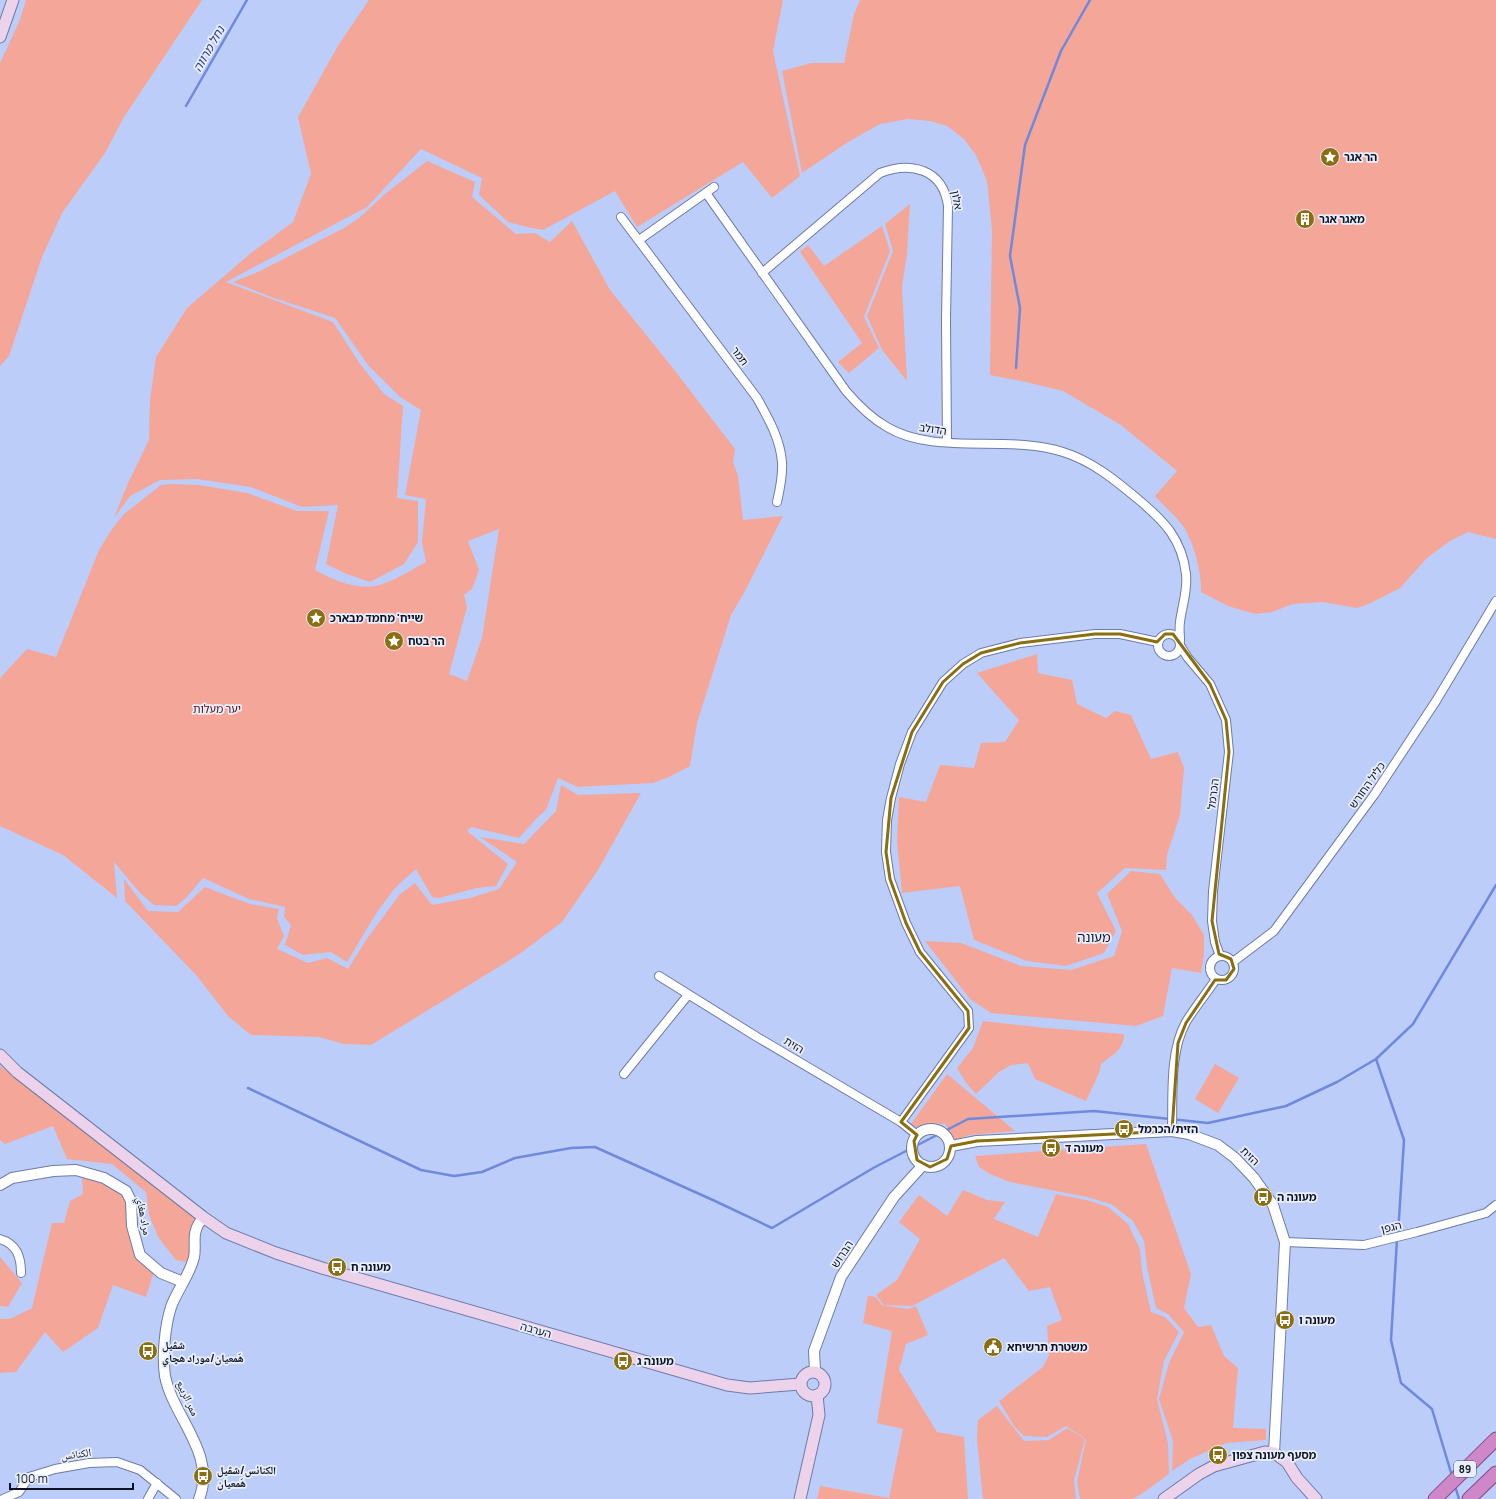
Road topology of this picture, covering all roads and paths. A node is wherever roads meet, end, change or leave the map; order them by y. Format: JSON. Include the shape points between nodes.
{"nodes":[{"id":1,"x":13,"y":0,"type":"edge"},
{"id":2,"x":0,"y":38,"type":"edge"},
{"id":3,"x":714,"y":187,"type":"dead end"},
{"id":4,"x":706,"y":193,"type":"junction"},
{"id":5,"x":621,"y":217,"type":"dead end"},
{"id":6,"x":639,"y":240,"type":"junction"},
{"id":7,"x":762,"y":273,"type":"junction"},
{"id":8,"x":947,"y":442,"type":"junction"},
{"id":9,"x":778,"y":502,"type":"dead end"},
{"id":10,"x":1496,"y":601,"type":"edge"},
{"id":11,"x":1184,"y":605,"type":"junction"},
{"id":12,"x":1165,"y":634,"type":"junction"},
{"id":13,"x":1158,"y":642,"type":"junction"},
{"id":14,"x":1180,"y":644,"type":"junction"},
{"id":15,"x":1220,"y":956,"type":"junction"},
{"id":16,"x":1233,"y":962,"type":"junction"},
{"id":17,"x":659,"y":976,"type":"dead end"},
{"id":18,"x":1216,"y":979,"type":"junction"},
{"id":19,"x":688,"y":994,"type":"junction"},
{"id":20,"x":0,"y":1055,"type":"edge"},
{"id":21,"x":624,"y":1074,"type":"dead end"},
{"id":22,"x":901,"y":1122,"type":"junction"},
{"id":23,"x":1172,"y":1131,"type":"junction"},
{"id":24,"x":917,"y":1135,"type":"junction"},
{"id":25,"x":950,"y":1146,"type":"junction"},
{"id":26,"x":923,"y":1165,"type":"junction"},
{"id":27,"x":0,"y":1185,"type":"edge"},
{"id":28,"x":1496,"y":1205,"type":"edge"},
{"id":29,"x":203,"y":1217,"type":"junction"},
{"id":30,"x":0,"y":1239,"type":"edge"},
{"id":31,"x":1285,"y":1242,"type":"junction"},
{"id":32,"x":21,"y":1274,"type":"dead end"},
{"id":33,"x":183,"y":1282,"type":"junction"},
{"id":34,"x":815,"y":1371,"type":"junction"},
{"id":35,"x":800,"y":1384,"type":"junction"},
{"id":36,"x":817,"y":1395,"type":"junction"},
{"id":37,"x":1496,"y":1438,"type":"edge"},
{"id":38,"x":1274,"y":1453,"type":"junction"},
{"id":39,"x":1496,"y":1473,"type":"edge"},
{"id":40,"x":157,"y":1483,"type":"junction"},
{"id":41,"x":1307,"y":1489,"type":"junction"},
{"id":42,"x":13,"y":1497,"type":"edge"},
{"id":43,"x":2,"y":1499,"type":"edge"},
{"id":44,"x":148,"y":1499,"type":"edge"},
{"id":45,"x":176,"y":1499,"type":"edge"},
{"id":46,"x":199,"y":1499,"type":"edge"},
{"id":47,"x":800,"y":1499,"type":"edge"},
{"id":48,"x":1164,"y":1499,"type":"edge"},
{"id":49,"x":1313,"y":1499,"type":"edge"},
{"id":50,"x":1316,"y":1499,"type":"edge"},
{"id":51,"x":1435,"y":1499,"type":"edge"},
{"id":52,"x":1469,"y":1499,"type":"edge"}],
"edges":[{"from":1,"to":2,"type":"main road"},
{"from":3,"to":4,"type":"street"},
{"from":4,"to":6,"type":"street"},
{"from":4,"to":7,"type":"street","name":"הדולב"},
{"from":5,"to":6,"type":"street","name":"תמר"},
{"from":6,"to":9,"type":"street","name":"תמר","via":[[757,398],[772,425],[782,462]]},
{"from":7,"to":8,"type":"street","name":"הדולב","via":[[856,403],[888,428],[923,440]]},
{"from":7,"to":8,"type":"street","name":"אלון","via":[[880,174],[890,169],[912,168],[934,176],[947,196],[948,206]]},
{"from":8,"to":11,"type":"street","name":"הדולב","via":[[1019,444],[1061,451],[1079,458],[1111,477],[1158,516],[1179,545],[1186,575]]},
{"from":10,"to":16,"type":"street","name":"כליל החורש","via":[[1436,701],[1374,795],[1274,931]]},
{"from":11,"to":12,"type":"street","name":"הדולב","via":[[1176,624]]},
{"from":11,"to":14,"type":"street","name":"הדולב","via":[[1180,623]]},
{"from":12,"to":13,"type":"street"},
{"from":12,"to":14,"type":"street","via":[[1176,636]]},
{"from":13,"to":14,"type":"street","via":[[1159,650],[1165,656],[1177,654]]},
{"from":13,"to":22,"type":"street","via":[[1120,634],[1095,634],[1020,643],[981,653],[963,664],[943,682],[912,732],[900,764],[887,820],[886,852],[890,879],[920,952],[968,1011],[969,1028]]},
{"from":14,"to":15,"type":"street","name":"הכרמל","via":[[1210,684],[1226,720],[1229,752],[1213,891],[1212,921]]},
{"from":15,"to":16,"type":"street","via":[[1227,957]]},
{"from":15,"to":18,"type":"street","via":[[1212,960],[1209,968]]},
{"from":16,"to":18,"type":"street","via":[[1232,975],[1226,980]]},
{"from":17,"to":19,"type":"street","name":"הזית"},
{"from":18,"to":23,"type":"street","via":[[1186,1023],[1178,1043],[1174,1071]]},
{"from":19,"to":21,"type":"street"},
{"from":19,"to":22,"type":"street","name":"הזית"},
{"from":20,"to":29,"type":"main road","name":"הערבה","via":[[17,1072]]},
{"from":22,"to":24,"type":"street","name":"הזית"},
{"from":23,"to":25,"type":"street","name":"הזית","via":[[977,1141]]},
{"from":23,"to":31,"type":"street","name":"הזית","via":[[1190,1134],[1218,1145],[1235,1158],[1254,1178],[1273,1205]]},
{"from":24,"to":25,"type":"street","via":[[931,1128],[938,1130],[944,1133]]},
{"from":24,"to":26,"type":"street","via":[[912,1148],[917,1160]]},
{"from":25,"to":26,"type":"street","via":[[950,1153],[942,1163],[930,1167]]},
{"from":26,"to":34,"type":"street","name":"הברוש","via":[[894,1197],[841,1276],[814,1351]]},
{"from":27,"to":33,"type":"street","name":"مراد هغاي","via":[[12,1178],[53,1171],[76,1170],[104,1178],[126,1191],[131,1201],[132,1226],[140,1255],[161,1273]]},
{"from":28,"to":31,"type":"street","name":"הגפן","via":[[1486,1213],[1364,1244]]},
{"from":29,"to":33,"type":"street","name":"ممر الربيع","via":[[196,1230],[194,1258]]},
{"from":29,"to":35,"type":"main road","name":"הערבה","via":[[226,1233],[322,1268],[727,1385],[750,1388]]},
{"from":30,"to":32,"type":"street","via":[[16,1248],[21,1261]]},
{"from":31,"to":38,"type":"street","name":"הזית"},
{"from":33,"to":46,"type":"street","name":"ممر الربيع","via":[[171,1307],[167,1323],[164,1347],[165,1376],[171,1395],[202,1461],[203,1480]]},
{"from":34,"to":35,"type":"main road","via":[[803,1375]]},
{"from":34,"to":36,"type":"main road","via":[[822,1376],[825,1384]]},
{"from":35,"to":36,"type":"main road","via":[[807,1395]]},
{"from":36,"to":47,"type":"main road","via":[[819,1416]]},
{"from":37,"to":51,"type":"highway","number":"89"},
{"from":38,"to":41,"type":"main road","via":[[1287,1462]]},
{"from":38,"to":48,"type":"main road","via":[[1265,1452],[1214,1466]]},
{"from":39,"to":52,"type":"highway","number":"89"},
{"from":40,"to":42,"type":"street","name":"الكنائس","via":[[140,1470],[117,1462],[89,1462],[29,1477]]},
{"from":40,"to":44,"type":"street"},
{"from":40,"to":45,"type":"street","name":"الكنائس"},
{"from":41,"to":49,"type":"main road"},
{"from":41,"to":50,"type":"main road"},
{"from":42,"to":43,"type":"street","name":"الكنائس"}]}
